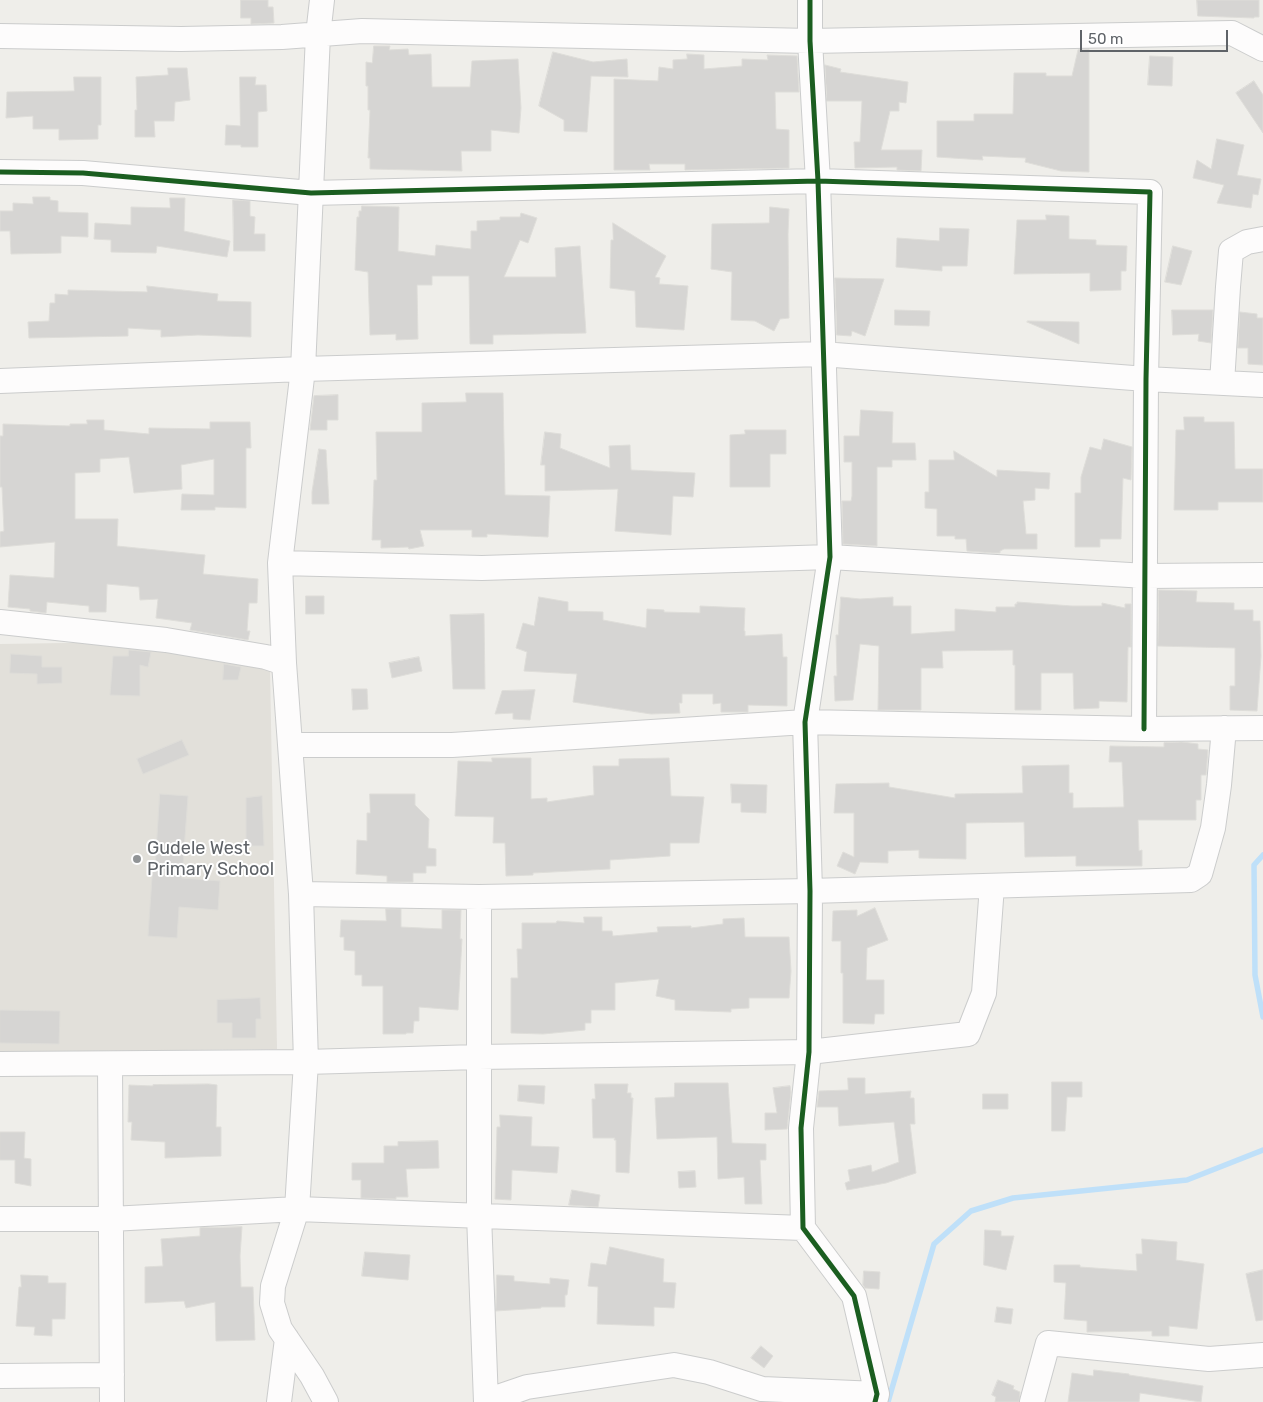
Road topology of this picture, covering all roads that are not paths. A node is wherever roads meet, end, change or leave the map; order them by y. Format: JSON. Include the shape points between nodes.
{"nodes":[{"id":1,"x":322,"y":0,"type":"edge"},
{"id":2,"x":810,"y":0,"type":"edge"},
{"id":3,"x":318,"y":35,"type":"junction"},
{"id":4,"x":0,"y":36,"type":"edge"},
{"id":5,"x":810,"y":41,"type":"junction"},
{"id":6,"x":1263,"y":49,"type":"edge"},
{"id":7,"x":0,"y":172,"type":"edge"},
{"id":8,"x":818,"y":181,"type":"junction"},
{"id":9,"x":311,"y":193,"type":"junction"},
{"id":10,"x":1263,"y":239,"type":"edge"},
{"id":11,"x":822,"y":354,"type":"junction"},
{"id":12,"x":302,"y":369,"type":"junction"},
{"id":13,"x":1146,"y":379,"type":"junction"},
{"id":14,"x":0,"y":381,"type":"edge"},
{"id":15,"x":1222,"y":383,"type":"junction"},
{"id":16,"x":1263,"y":385,"type":"edge"},
{"id":17,"x":830,"y":556,"type":"junction"},
{"id":18,"x":280,"y":563,"type":"junction"},
{"id":19,"x":1263,"y":575,"type":"edge"},
{"id":20,"x":1146,"y":576,"type":"junction"},
{"id":21,"x":0,"y":622,"type":"edge"},
{"id":22,"x":284,"y":663,"type":"junction"},
{"id":23,"x":805,"y":722,"type":"junction"},
{"id":24,"x":1224,"y":728,"type":"junction"},
{"id":25,"x":1263,"y":728,"type":"edge"},
{"id":26,"x":1144,"y":729,"type":"junction"},
{"id":27,"x":291,"y":745,"type":"junction"},
{"id":28,"x":992,"y":886,"type":"junction"},
{"id":29,"x":810,"y":891,"type":"junction"},
{"id":30,"x":300,"y":894,"type":"junction"},
{"id":31,"x":479,"y":897,"type":"junction"},
{"id":32,"x":809,"y":1052,"type":"junction"},
{"id":33,"x":478,"y":1057,"type":"junction"},
{"id":34,"x":306,"y":1062,"type":"junction"},
{"id":35,"x":0,"y":1064,"type":"edge"},
{"id":36,"x":110,"y":1064,"type":"junction"},
{"id":37,"x":297,"y":1209,"type":"junction"},
{"id":38,"x":479,"y":1215,"type":"junction"},
{"id":39,"x":0,"y":1219,"type":"edge"},
{"id":40,"x":111,"y":1219,"type":"junction"},
{"id":41,"x":803,"y":1228,"type":"junction"},
{"id":42,"x":287,"y":1339,"type":"junction"},
{"id":43,"x":1263,"y":1354,"type":"edge"},
{"id":44,"x":112,"y":1375,"type":"junction"},
{"id":45,"x":0,"y":1376,"type":"edge"},
{"id":46,"x":876,"y":1398,"type":"edge"},
{"id":47,"x":486,"y":1401,"type":"edge"},
{"id":48,"x":112,"y":1402,"type":"edge"},
{"id":49,"x":279,"y":1402,"type":"edge"},
{"id":50,"x":326,"y":1402,"type":"edge"},
{"id":51,"x":1032,"y":1402,"type":"edge"}],
"edges":[{"from":1,"to":3,"type":"street"},
{"from":2,"to":5,"type":"street"},
{"from":3,"to":4,"type":"street","via":[[181,39]]},
{"from":3,"to":5,"type":"street","via":[[362,31]]},
{"from":3,"to":9,"type":"street"},
{"from":5,"to":6,"type":"street","via":[[1232,33]]},
{"from":5,"to":8,"type":"street"},
{"from":7,"to":9,"type":"street","via":[[84,172]]},
{"from":8,"to":9,"type":"street"},
{"from":8,"to":11,"type":"street"},
{"from":8,"to":13,"type":"street","via":[[1150,192]]},
{"from":9,"to":12,"type":"street"},
{"from":10,"to":15,"type":"street","via":[[1247,242],[1232,251]]},
{"from":11,"to":12,"type":"street"},
{"from":11,"to":13,"type":"street"},
{"from":11,"to":17,"type":"street"},
{"from":12,"to":14,"type":"street"},
{"from":12,"to":18,"type":"street"},
{"from":13,"to":15,"type":"street"},
{"from":13,"to":20,"type":"street"},
{"from":15,"to":16,"type":"street"},
{"from":17,"to":18,"type":"street","via":[[482,568]]},
{"from":17,"to":20,"type":"street"},
{"from":17,"to":23,"type":"street"},
{"from":18,"to":22,"type":"street"},
{"from":19,"to":20,"type":"street"},
{"from":20,"to":26,"type":"street"},
{"from":21,"to":22,"type":"street","via":[[166,640]]},
{"from":22,"to":27,"type":"street"},
{"from":23,"to":26,"type":"street"},
{"from":23,"to":27,"type":"street","via":[[452,745]]},
{"from":23,"to":29,"type":"street"},
{"from":24,"to":25,"type":"street"},
{"from":24,"to":26,"type":"street"},
{"from":24,"to":28,"type":"street","via":[[1213,828],[1200,874],[1196,877],[1191,880]]},
{"from":27,"to":30,"type":"street"},
{"from":28,"to":29,"type":"street"},
{"from":28,"to":32,"type":"street","via":[[984,993],[968,1034]]},
{"from":29,"to":31,"type":"street"},
{"from":29,"to":32,"type":"street"},
{"from":30,"to":31,"type":"street"},
{"from":30,"to":34,"type":"street"},
{"from":31,"to":33,"type":"street"},
{"from":32,"to":33,"type":"street"},
{"from":32,"to":41,"type":"street","via":[[801,1128]]},
{"from":33,"to":34,"type":"street"},
{"from":33,"to":38,"type":"street"},
{"from":34,"to":36,"type":"street"},
{"from":34,"to":37,"type":"street"},
{"from":35,"to":36,"type":"street"},
{"from":36,"to":40,"type":"street"},
{"from":37,"to":38,"type":"street"},
{"from":37,"to":40,"type":"street"},
{"from":37,"to":42,"type":"street","via":[[273,1286],[272,1303],[280,1329]]},
{"from":38,"to":41,"type":"street"},
{"from":38,"to":47,"type":"street"},
{"from":39,"to":40,"type":"street"},
{"from":40,"to":44,"type":"street"},
{"from":41,"to":46,"type":"street","via":[[854,1296]]},
{"from":42,"to":49,"type":"street"},
{"from":42,"to":50,"type":"street"},
{"from":43,"to":51,"type":"street","via":[[1210,1359],[1048,1343]]},
{"from":44,"to":45,"type":"street"},
{"from":44,"to":48,"type":"street"},
{"from":46,"to":47,"type":"street","via":[[762,1389],[709,1372],[674,1366],[527,1387]]}]}
